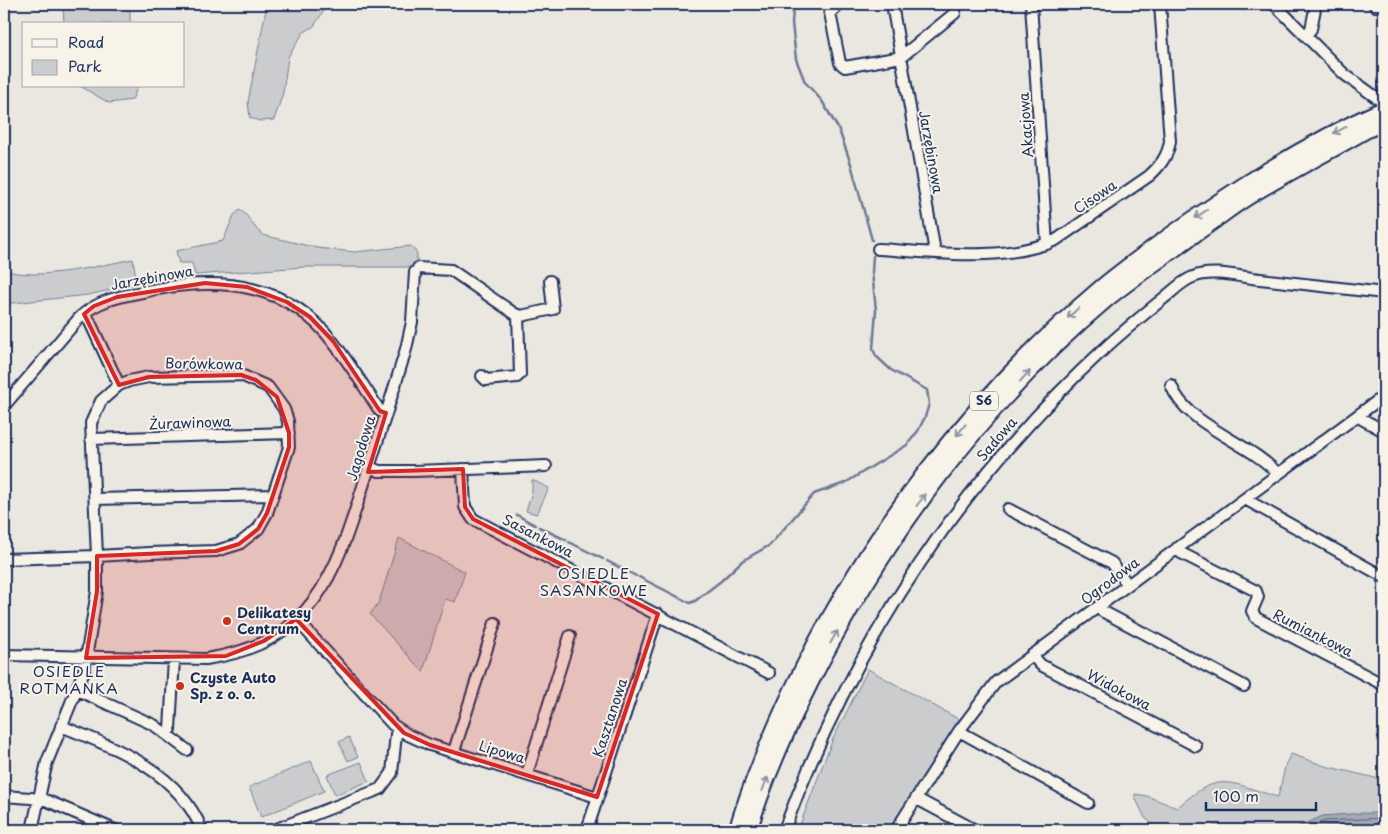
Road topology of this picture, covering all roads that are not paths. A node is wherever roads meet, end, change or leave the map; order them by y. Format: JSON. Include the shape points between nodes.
{"nodes":[{"id":1,"x":839,"y":4,"type":"edge"},
{"id":2,"x":892,"y":4,"type":"edge"},
{"id":3,"x":955,"y":4,"type":"edge"},
{"id":4,"x":1031,"y":4,"type":"edge"},
{"id":5,"x":1160,"y":4,"type":"edge"},
{"id":6,"x":1274,"y":4,"type":"edge"},
{"id":7,"x":1316,"y":4,"type":"edge"},
{"id":8,"x":1306,"y":36,"type":"junction"},
{"id":9,"x":901,"y":56,"type":"junction"},
{"id":10,"x":1384,"y":103,"type":"edge"},
{"id":11,"x":1384,"y":109,"type":"edge"},
{"id":12,"x":1384,"y":123,"type":"edge"},
{"id":13,"x":1047,"y":244,"type":"junction"},
{"id":14,"x":878,"y":249,"type":"dead end"},
{"id":15,"x":935,"y":252,"type":"junction"},
{"id":16,"x":550,"y":281,"type":"dead end"},
{"id":17,"x":1384,"y":293,"type":"edge"},
{"id":18,"x":84,"y":314,"type":"junction"},
{"id":19,"x":518,"y":315,"type":"junction"},
{"id":20,"x":482,"y":376,"type":"dead end"},
{"id":21,"x":119,"y":385,"type":"junction"},
{"id":22,"x":1171,"y":385,"type":"dead end"},
{"id":23,"x":1384,"y":396,"type":"edge"},
{"id":24,"x":4,"y":406,"type":"edge"},
{"id":25,"x":386,"y":413,"type":"junction"},
{"id":26,"x":1359,"y":415,"type":"junction"},
{"id":27,"x":1384,"y":431,"type":"edge"},
{"id":28,"x":289,"y":434,"type":"junction"},
{"id":29,"x":91,"y":439,"type":"junction"},
{"id":30,"x":546,"y":466,"type":"dead end"},
{"id":31,"x":369,"y":467,"type":"junction"},
{"id":32,"x":463,"y":469,"type":"junction"},
{"id":33,"x":1278,"y":474,"type":"junction"},
{"id":34,"x":273,"y":495,"type":"junction"},
{"id":35,"x":94,"y":499,"type":"junction"},
{"id":36,"x":1244,"y":499,"type":"junction"},
{"id":37,"x":1008,"y":509,"type":"dead end"},
{"id":38,"x":1177,"y":548,"type":"junction"},
{"id":39,"x":97,"y":556,"type":"junction"},
{"id":40,"x":4,"y":560,"type":"edge"},
{"id":41,"x":1384,"y":577,"type":"edge"},
{"id":42,"x":1128,"y":584,"type":"junction"},
{"id":43,"x":1098,"y":607,"type":"junction"},
{"id":44,"x":658,"y":614,"type":"junction"},
{"id":45,"x":296,"y":619,"type":"junction"},
{"id":46,"x":495,"y":623,"type":"dead end"},
{"id":47,"x":570,"y":636,"type":"dead end"},
{"id":48,"x":4,"y":655,"type":"edge"},
{"id":49,"x":1032,"y":655,"type":"junction"},
{"id":50,"x":86,"y":658,"type":"junction"},
{"id":51,"x":174,"y":659,"type":"junction"},
{"id":52,"x":769,"y":673,"type":"dead end"},
{"id":53,"x":1384,"y":685,"type":"edge"},
{"id":54,"x":1244,"y":686,"type":"dead end"},
{"id":55,"x":77,"y":690,"type":"junction"},
{"id":56,"x":61,"y":726,"type":"junction"},
{"id":57,"x":400,"y":730,"type":"junction"},
{"id":58,"x":959,"y":731,"type":"junction"},
{"id":59,"x":166,"y":734,"type":"junction"},
{"id":60,"x":1196,"y":746,"type":"dead end"},
{"id":61,"x":187,"y":750,"type":"dead end"},
{"id":62,"x":454,"y":751,"type":"junction"},
{"id":63,"x":527,"y":774,"type":"junction"},
{"id":64,"x":4,"y":796,"type":"edge"},
{"id":65,"x":597,"y":797,"type":"junction"},
{"id":66,"x":38,"y":798,"type":"junction"},
{"id":67,"x":916,"y":798,"type":"junction"},
{"id":68,"x":1088,"y":803,"type":"dead end"},
{"id":69,"x":32,"y":830,"type":"edge"},
{"id":70,"x":115,"y":830,"type":"edge"},
{"id":71,"x":202,"y":830,"type":"edge"},
{"id":72,"x":274,"y":830,"type":"edge"},
{"id":73,"x":587,"y":830,"type":"edge"},
{"id":74,"x":737,"y":830,"type":"edge"},
{"id":75,"x":748,"y":830,"type":"edge"},
{"id":76,"x":784,"y":830,"type":"edge"},
{"id":77,"x":896,"y":830,"type":"edge"},
{"id":78,"x":975,"y":830,"type":"edge"}],
"edges":[{"from":1,"to":9,"type":"street","via":[[830,12],[840,63],[845,67]]},
{"from":2,"to":9,"type":"street","name":"Jarzębinowa"},
{"from":3,"to":9,"type":"street","via":[[955,13]]},
{"from":4,"to":13,"type":"street","name":"Akacjowa"},
{"from":5,"to":13,"type":"street","name":"Cisowa","via":[[1171,131],[1168,152],[1149,176]]},
{"from":6,"to":8,"type":"street"},
{"from":7,"to":8,"type":"street","via":[[1311,29]]},
{"from":8,"to":10,"type":"street","via":[[1344,74]]},
{"from":9,"to":15,"type":"street","name":"Jarzębinowa"},
{"from":11,"to":74,"type":"highway","number":"S6","one_way":true,"via":[[1294,154],[1242,185],[1158,244],[1080,307],[983,402],[906,497],[812,649],[772,733]]},
{"from":75,"to":12,"type":"highway","number":"S6","one_way":true,"via":[[784,734],[827,649],[870,575],[920,502],[994,409],[1051,349],[1110,296],[1167,254],[1252,194]]},
{"from":13,"to":15,"type":"street","name":"Cisowa","via":[[1005,252]]},
{"from":14,"to":15,"type":"street","name":"Cisowa"},
{"from":16,"to":19,"type":"street","via":[[554,306],[551,310]]},
{"from":17,"to":76,"type":"street","name":"Sadowa","via":[[1200,275],[1181,284],[1119,335],[1053,396],[1020,432],[931,544],[879,626],[847,685]]},
{"from":18,"to":21,"type":"street"},
{"from":18,"to":24,"type":"street","name":"Jarzębinowa"},
{"from":18,"to":25,"type":"street","name":"Jarzębinowa","via":[[103,301],[182,285],[228,284],[267,293],[300,309],[321,328],[380,411]]},
{"from":19,"to":20,"type":"street","via":[[520,374],[486,380]]},
{"from":19,"to":25,"type":"street","name":"Jagodowa","via":[[451,270],[416,270],[406,350]]},
{"from":21,"to":28,"type":"street","name":"Borówkowa","via":[[149,377],[241,375],[262,384],[277,397],[284,409]]},
{"from":21,"to":29,"type":"street","name":"Borówkowa","via":[[101,401],[90,423]]},
{"from":22,"to":33,"type":"street","via":[[1175,396],[1188,410]]},
{"from":23,"to":26,"type":"street","name":"Ogrodowa"},
{"from":25,"to":31,"type":"street","name":"Jagodowa"},
{"from":26,"to":27,"type":"street"},
{"from":26,"to":33,"type":"street","name":"Ogrodowa"},
{"from":28,"to":29,"type":"street","name":"Żurawinowa"},
{"from":28,"to":34,"type":"street","name":"Borówkowa","via":[[289,447]]},
{"from":29,"to":35,"type":"street","name":"Borówkowa"},
{"from":30,"to":32,"type":"street"},
{"from":31,"to":32,"type":"street","via":[[379,472]]},
{"from":31,"to":45,"type":"street","name":"Jagodowa","via":[[335,568],[316,598]]},
{"from":32,"to":44,"type":"street","name":"Sasankowa","via":[[465,508],[473,519]]},
{"from":33,"to":36,"type":"street","name":"Ogrodowa"},
{"from":34,"to":35,"type":"street"},
{"from":34,"to":39,"type":"street","name":"Borówkowa","via":[[258,529],[239,544],[228,548]]},
{"from":35,"to":39,"type":"street","name":"Borówkowa"},
{"from":36,"to":38,"type":"street","name":"Ogrodowa"},
{"from":36,"to":41,"type":"street"},
{"from":37,"to":42,"type":"street","via":[[1112,563]]},
{"from":38,"to":42,"type":"street","name":"Ogrodowa"},
{"from":38,"to":53,"type":"street","name":"Rumiankowa","via":[[1256,591],[1258,597],[1252,611],[1256,618]]},
{"from":39,"to":40,"type":"street"},
{"from":39,"to":50,"type":"street","name":"Borówkowa","via":[[98,591]]},
{"from":42,"to":43,"type":"street","name":"Ogrodowa"},
{"from":43,"to":49,"type":"street","name":"Ogrodowa"},
{"from":43,"to":54,"type":"street"},
{"from":44,"to":52,"type":"street","name":"Sasankowa"},
{"from":44,"to":65,"type":"street","name":"Kasztanowa"},
{"from":45,"to":51,"type":"street","name":"Jagodowa","via":[[270,638],[235,653],[206,659]]},
{"from":45,"to":57,"type":"street","name":"Lipowa"},
{"from":46,"to":62,"type":"street"},
{"from":47,"to":63,"type":"street"},
{"from":48,"to":50,"type":"street","name":"Jagodowa"},
{"from":49,"to":58,"type":"street","name":"Ogrodowa","via":[[996,682]]},
{"from":49,"to":60,"type":"street","name":"Widokowa","via":[[1042,665]]},
{"from":50,"to":51,"type":"street","name":"Jagodowa"},
{"from":50,"to":55,"type":"street","name":"Borówkowa"},
{"from":51,"to":59,"type":"street","via":[[170,728]]},
{"from":55,"to":56,"type":"street","name":"Borówkowa"},
{"from":55,"to":59,"type":"street"},
{"from":56,"to":66,"type":"street","name":"Borówkowa"},
{"from":56,"to":71,"type":"street","via":[[151,768],[180,795]]},
{"from":57,"to":62,"type":"street","name":"Lipowa","via":[[423,742]]},
{"from":57,"to":72,"type":"street","via":[[396,734],[391,776],[380,789]]},
{"from":58,"to":67,"type":"street","name":"Ogrodowa"},
{"from":58,"to":68,"type":"street"},
{"from":59,"to":61,"type":"street"},
{"from":62,"to":63,"type":"street","name":"Lipowa"},
{"from":63,"to":65,"type":"street","name":"Lipowa"},
{"from":64,"to":66,"type":"street"},
{"from":65,"to":73,"type":"street","name":"Kasztanowa"},
{"from":66,"to":69,"type":"street","name":"Borówkowa"},
{"from":66,"to":70,"type":"street"},
{"from":67,"to":77,"type":"street","name":"Ogrodowa"},
{"from":67,"to":78,"type":"street"}]}
